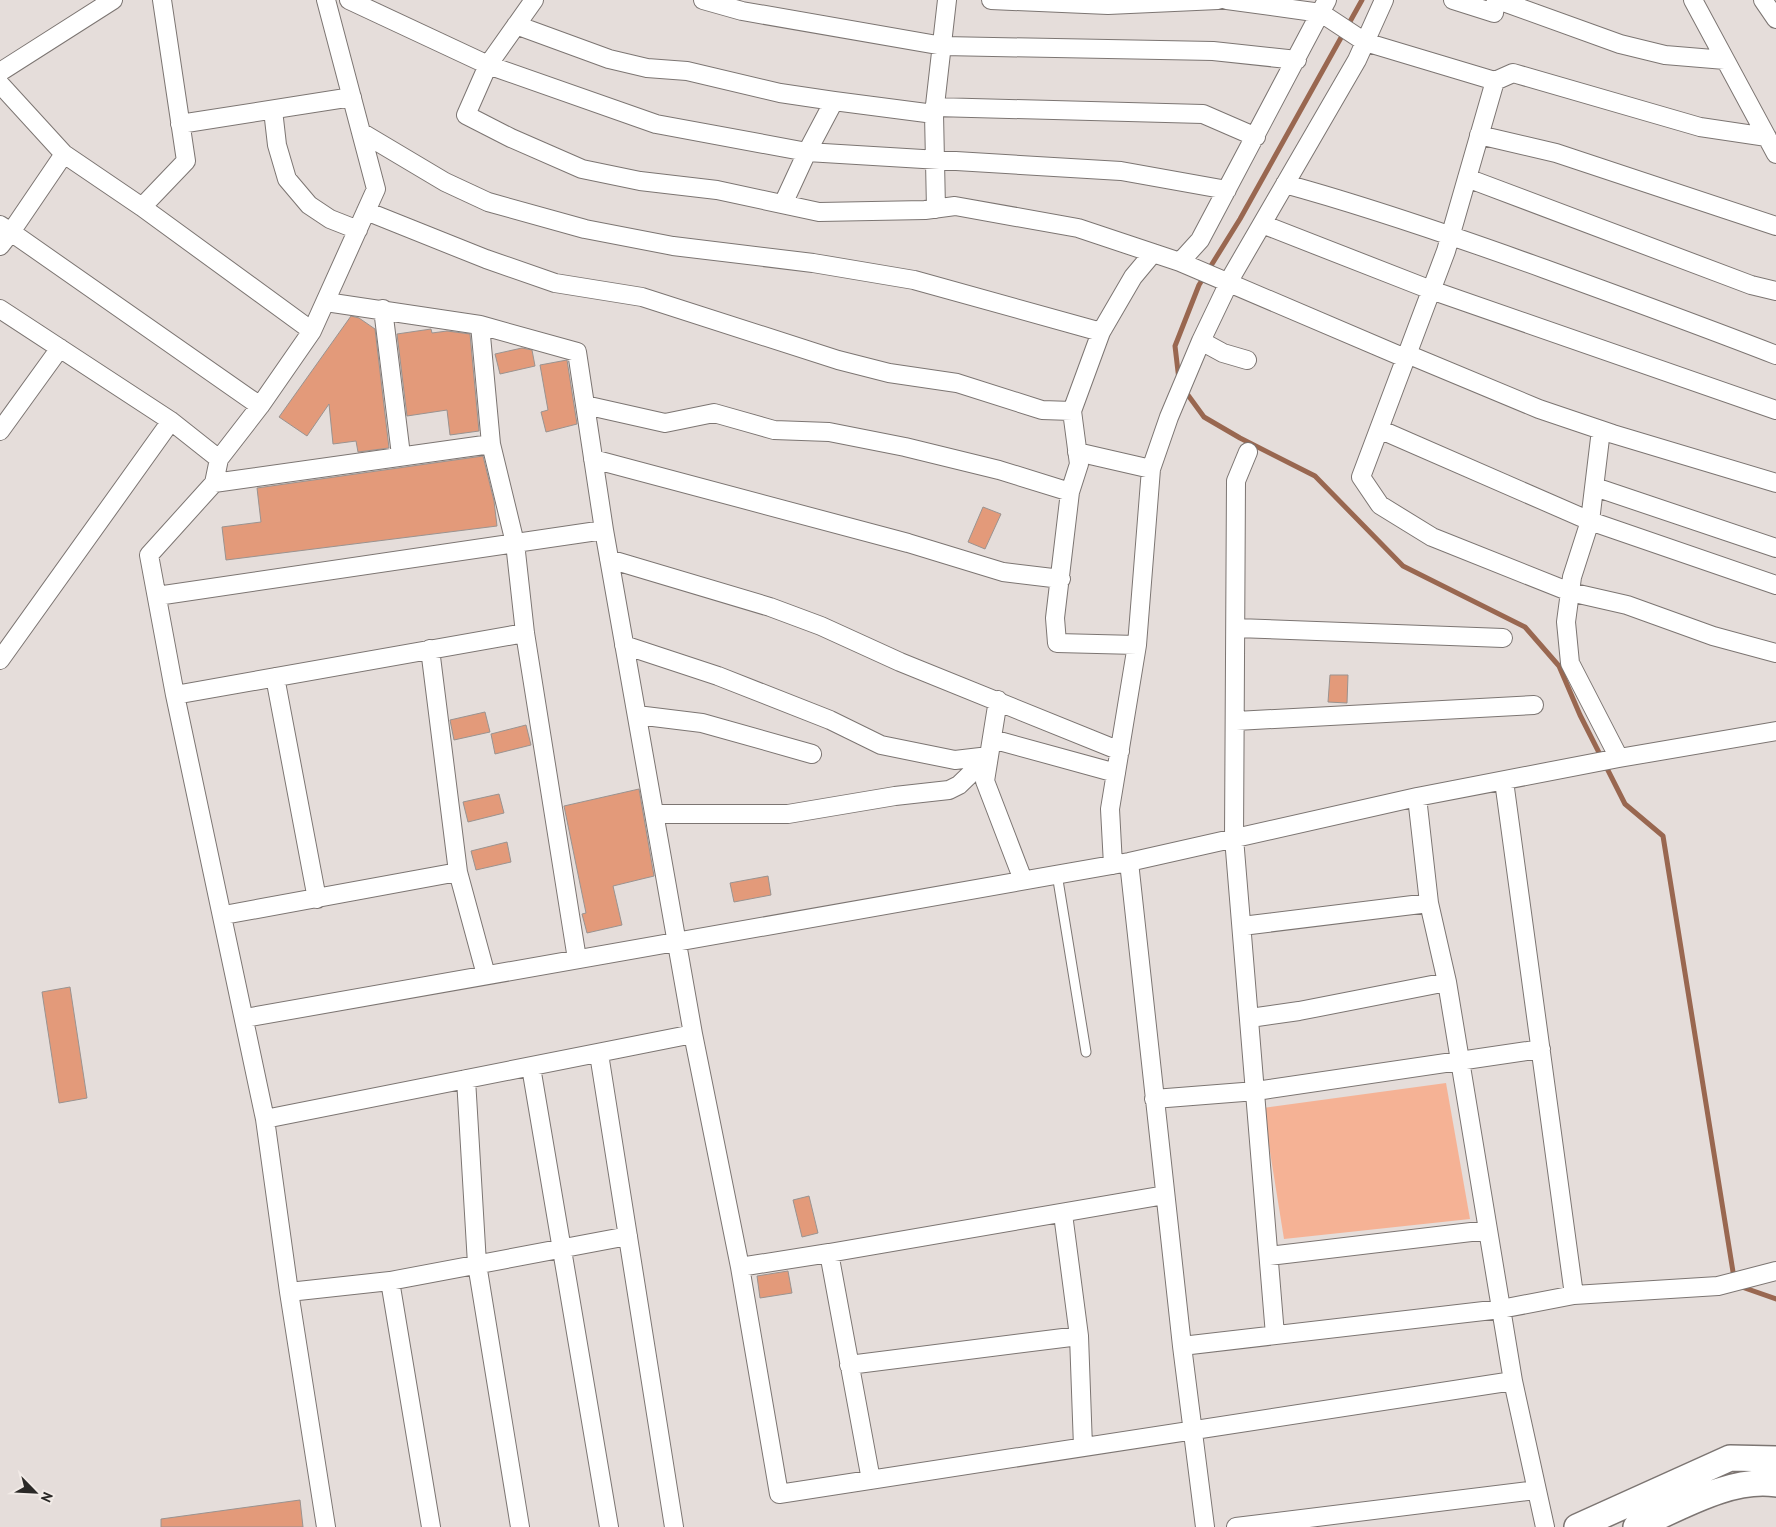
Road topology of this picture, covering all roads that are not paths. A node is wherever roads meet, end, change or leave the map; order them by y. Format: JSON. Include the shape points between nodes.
{"nodes":[{"id":1,"x":113,"y":0,"type":"edge"},
{"id":2,"x":162,"y":0,"type":"edge"},
{"id":3,"x":326,"y":0,"type":"edge"},
{"id":4,"x":349,"y":0,"type":"edge"},
{"id":5,"x":534,"y":0,"type":"edge"},
{"id":6,"x":703,"y":0,"type":"edge"},
{"id":7,"x":947,"y":0,"type":"edge"},
{"id":8,"x":991,"y":0,"type":"edge"},
{"id":9,"x":1218,"y":0,"type":"edge"},
{"id":10,"x":1227,"y":0,"type":"edge"},
{"id":11,"x":1384,"y":0,"type":"edge"},
{"id":12,"x":1453,"y":0,"type":"edge"},
{"id":13,"x":1497,"y":0,"type":"edge"},
{"id":14,"x":1693,"y":0,"type":"edge"},
{"id":15,"x":1762,"y":0,"type":"edge"},
{"id":16,"x":1324,"y":7,"type":"edge"},
{"id":17,"x":1776,"y":18,"type":"edge"},
{"id":18,"x":516,"y":25,"type":"junction"},
{"id":19,"x":1365,"y":42,"type":"junction"},
{"id":20,"x":943,"y":46,"type":"junction"},
{"id":21,"x":1297,"y":60,"type":"junction"},
{"id":22,"x":1725,"y":60,"type":"junction"},
{"id":23,"x":488,"y":65,"type":"junction"},
{"id":24,"x":3,"y":66,"type":"edge"},
{"id":25,"x":1495,"y":82,"type":"junction"},
{"id":26,"x":2,"y":91,"type":"edge"},
{"id":27,"x":352,"y":97,"type":"junction"},
{"id":28,"x":834,"y":101,"type":"junction"},
{"id":29,"x":273,"y":110,"type":"junction"},
{"id":30,"x":935,"y":111,"type":"junction"},
{"id":31,"x":180,"y":124,"type":"junction"},
{"id":32,"x":361,"y":132,"type":"junction"},
{"id":33,"x":1479,"y":135,"type":"junction"},
{"id":34,"x":1256,"y":137,"type":"junction"},
{"id":35,"x":1767,"y":137,"type":"junction"},
{"id":36,"x":807,"y":152,"type":"junction"},
{"id":37,"x":64,"y":154,"type":"junction"},
{"id":38,"x":1776,"y":154,"type":"edge"},
{"id":39,"x":935,"y":160,"type":"junction"},
{"id":40,"x":1467,"y":178,"type":"junction"},
{"id":41,"x":1285,"y":184,"type":"junction"},
{"id":42,"x":1227,"y":190,"type":"junction"},
{"id":43,"x":783,"y":204,"type":"junction"},
{"id":44,"x":142,"y":207,"type":"junction"},
{"id":45,"x":936,"y":209,"type":"junction"},
{"id":46,"x":366,"y":211,"type":"junction"},
{"id":47,"x":1262,"y":224,"type":"junction"},
{"id":48,"x":1776,"y":226,"type":"edge"},
{"id":49,"x":358,"y":230,"type":"junction"},
{"id":50,"x":4,"y":235,"type":"edge"},
{"id":51,"x":1450,"y":235,"type":"junction"},
{"id":52,"x":1153,"y":253,"type":"junction"},
{"id":53,"x":1180,"y":262,"type":"junction"},
{"id":54,"x":1228,"y":284,"type":"junction"},
{"id":55,"x":1431,"y":290,"type":"junction"},
{"id":56,"x":1776,"y":291,"type":"edge"},
{"id":57,"x":326,"y":302,"type":"junction"},
{"id":58,"x":0,"y":309,"type":"edge"},
{"id":59,"x":383,"y":309,"type":"junction"},
{"id":60,"x":480,"y":325,"type":"junction"},
{"id":61,"x":312,"y":331,"type":"junction"},
{"id":62,"x":1101,"y":332,"type":"junction"},
{"id":63,"x":1201,"y":341,"type":"junction"},
{"id":64,"x":60,"y":348,"type":"junction"},
{"id":65,"x":1776,"y":355,"type":"edge"},
{"id":66,"x":1406,"y":356,"type":"junction"},
{"id":67,"x":1247,"y":360,"type":"dead end"},
{"id":68,"x":585,"y":405,"type":"junction"},
{"id":69,"x":260,"y":406,"type":"junction"},
{"id":70,"x":1776,"y":410,"type":"edge"},
{"id":71,"x":1072,"y":411,"type":"junction"},
{"id":72,"x":171,"y":421,"type":"junction"},
{"id":73,"x":1379,"y":429,"type":"junction"},
{"id":74,"x":0,"y":430,"type":"edge"},
{"id":75,"x":1601,"y":430,"type":"junction"},
{"id":76,"x":491,"y":444,"type":"junction"},
{"id":77,"x":1077,"y":452,"type":"junction"},
{"id":78,"x":1248,"y":452,"type":"dead end"},
{"id":79,"x":401,"y":455,"type":"junction"},
{"id":80,"x":219,"y":459,"type":"junction"},
{"id":81,"x":593,"y":459,"type":"junction"},
{"id":82,"x":1151,"y":469,"type":"junction"},
{"id":83,"x":1776,"y":483,"type":"edge"},
{"id":84,"x":214,"y":484,"type":"junction"},
{"id":85,"x":1595,"y":487,"type":"junction"},
{"id":86,"x":1070,"y":492,"type":"junction"},
{"id":87,"x":1590,"y":521,"type":"junction"},
{"id":88,"x":604,"y":530,"type":"junction"},
{"id":89,"x":515,"y":542,"type":"junction"},
{"id":90,"x":1776,"y":548,"type":"edge"},
{"id":91,"x":609,"y":560,"type":"junction"},
{"id":92,"x":1061,"y":579,"type":"junction"},
{"id":93,"x":1776,"y":585,"type":"edge"},
{"id":94,"x":1570,"y":592,"type":"junction"},
{"id":95,"x":157,"y":596,"type":"junction"},
{"id":96,"x":1236,"y":628,"type":"junction"},
{"id":97,"x":525,"y":633,"type":"junction"},
{"id":98,"x":1503,"y":638,"type":"dead end"},
{"id":99,"x":624,"y":645,"type":"junction"},
{"id":100,"x":1137,"y":645,"type":"junction"},
{"id":101,"x":430,"y":650,"type":"junction"},
{"id":102,"x":1776,"y":653,"type":"edge"},
{"id":103,"x":0,"y":660,"type":"edge"},
{"id":104,"x":275,"y":677,"type":"junction"},
{"id":105,"x":175,"y":695,"type":"junction"},
{"id":106,"x":998,"y":700,"type":"junction"},
{"id":107,"x":1534,"y":705,"type":"dead end"},
{"id":108,"x":637,"y":715,"type":"junction"},
{"id":109,"x":1236,"y":721,"type":"junction"},
{"id":110,"x":1776,"y":731,"type":"edge"},
{"id":111,"x":992,"y":739,"type":"junction"},
{"id":112,"x":1120,"y":751,"type":"junction"},
{"id":113,"x":812,"y":754,"type":"dead end"},
{"id":114,"x":990,"y":756,"type":"junction"},
{"id":115,"x":1615,"y":759,"type":"junction"},
{"id":116,"x":1116,"y":773,"type":"junction"},
{"id":117,"x":1504,"y":781,"type":"junction"},
{"id":118,"x":1417,"y":798,"type":"junction"},
{"id":119,"x":655,"y":814,"type":"junction"},
{"id":120,"x":1234,"y":838,"type":"junction"},
{"id":121,"x":1121,"y":863,"type":"junction"},
{"id":122,"x":458,"y":872,"type":"junction"},
{"id":123,"x":1057,"y":874,"type":"junction"},
{"id":124,"x":1023,"y":880,"type":"junction"},
{"id":125,"x":317,"y":899,"type":"junction"},
{"id":126,"x":1429,"y":903,"type":"junction"},
{"id":127,"x":224,"y":915,"type":"junction"},
{"id":128,"x":1242,"y":926,"type":"junction"},
{"id":129,"x":678,"y":941,"type":"junction"},
{"id":130,"x":577,"y":959,"type":"junction"},
{"id":131,"x":486,"y":976,"type":"junction"},
{"id":132,"x":1448,"y":982,"type":"junction"},
{"id":133,"x":245,"y":1018,"type":"junction"},
{"id":134,"x":1250,"y":1018,"type":"junction"},
{"id":135,"x":693,"y":1034,"type":"junction"},
{"id":136,"x":1541,"y":1049,"type":"junction"},
{"id":137,"x":1086,"y":1052,"type":"dead end"},
{"id":138,"x":599,"y":1054,"type":"junction"},
{"id":139,"x":1460,"y":1062,"type":"junction"},
{"id":140,"x":531,"y":1067,"type":"junction"},
{"id":141,"x":466,"y":1079,"type":"junction"},
{"id":142,"x":1256,"y":1091,"type":"junction"},
{"id":143,"x":1154,"y":1099,"type":"junction"},
{"id":144,"x":265,"y":1119,"type":"junction"},
{"id":145,"x":1165,"y":1195,"type":"junction"},
{"id":146,"x":1063,"y":1214,"type":"junction"},
{"id":147,"x":1488,"y":1230,"type":"junction"},
{"id":148,"x":628,"y":1236,"type":"junction"},
{"id":149,"x":561,"y":1248,"type":"junction"},
{"id":150,"x":829,"y":1253,"type":"junction"},
{"id":151,"x":1269,"y":1256,"type":"junction"},
{"id":152,"x":477,"y":1264,"type":"junction"},
{"id":153,"x":740,"y":1267,"type":"junction"},
{"id":154,"x":1776,"y":1271,"type":"edge"},
{"id":155,"x":390,"y":1281,"type":"junction"},
{"id":156,"x":289,"y":1292,"type":"junction"},
{"id":157,"x":1574,"y":1295,"type":"junction"},
{"id":158,"x":1501,"y":1309,"type":"junction"},
{"id":159,"x":1275,"y":1335,"type":"junction"},
{"id":160,"x":1079,"y":1336,"type":"junction"},
{"id":161,"x":1182,"y":1346,"type":"junction"},
{"id":162,"x":849,"y":1365,"type":"junction"},
{"id":163,"x":1514,"y":1381,"type":"junction"},
{"id":164,"x":1193,"y":1430,"type":"junction"},
{"id":165,"x":1083,"y":1447,"type":"junction"},
{"id":166,"x":1776,"y":1458,"type":"edge"},
{"id":167,"x":871,"y":1480,"type":"junction"},
{"id":168,"x":1776,"y":1484,"type":"edge"},
{"id":169,"x":1536,"y":1490,"type":"junction"},
{"id":170,"x":326,"y":1527,"type":"edge"},
{"id":171,"x":431,"y":1527,"type":"edge"},
{"id":172,"x":520,"y":1527,"type":"edge"},
{"id":173,"x":609,"y":1527,"type":"edge"},
{"id":174,"x":674,"y":1527,"type":"edge"},
{"id":175,"x":1205,"y":1527,"type":"edge"},
{"id":176,"x":1236,"y":1527,"type":"edge"},
{"id":177,"x":1546,"y":1527,"type":"edge"},
{"id":178,"x":1577,"y":1527,"type":"edge"},
{"id":179,"x":1636,"y":1527,"type":"edge"}],
"edges":[{"from":1,"to":24,"type":"street"},
{"from":2,"to":31,"type":"street"},
{"from":3,"to":27,"type":"street"},
{"from":4,"to":23,"type":"street"},
{"from":5,"to":18,"type":"street"},
{"from":6,"to":20,"type":"street","via":[[742,11]]},
{"from":7,"to":20,"type":"street"},
{"from":8,"to":9,"type":"street","via":[[1108,5]]},
{"from":10,"to":16,"type":"street"},
{"from":11,"to":19,"type":"street"},
{"from":12,"to":13,"type":"street","via":[[1494,13]]},
{"from":13,"to":22,"type":"street","via":[[1620,44],[1665,55]]},
{"from":14,"to":22,"type":"street"},
{"from":15,"to":17,"type":"street"},
{"from":16,"to":19,"type":"street"},
{"from":16,"to":21,"type":"street"},
{"from":18,"to":23,"type":"street"},
{"from":18,"to":28,"type":"street","via":[[609,59],[647,68],[687,71],[780,93]]},
{"from":19,"to":25,"type":"street"},
{"from":19,"to":41,"type":"street"},
{"from":20,"to":21,"type":"street","via":[[1213,51]]},
{"from":20,"to":30,"type":"street"},
{"from":21,"to":34,"type":"street"},
{"from":22,"to":35,"type":"street"},
{"from":23,"to":36,"type":"street","via":[[656,124]]},
{"from":23,"to":43,"type":"street","via":[[466,115],[511,138],[582,169]]},
{"from":25,"to":33,"type":"street"},
{"from":25,"to":35,"type":"street","via":[[1513,73],[1700,127]]},
{"from":26,"to":37,"type":"street"},
{"from":27,"to":29,"type":"street"},
{"from":27,"to":32,"type":"street"},
{"from":28,"to":30,"type":"street"},
{"from":28,"to":36,"type":"street"},
{"from":29,"to":31,"type":"street"},
{"from":29,"to":49,"type":"street","via":[[277,145],[287,179],[309,205],[330,219]]},
{"from":30,"to":34,"type":"street","via":[[1203,114]]},
{"from":30,"to":39,"type":"street"},
{"from":31,"to":44,"type":"street","via":[[186,161]]},
{"from":32,"to":46,"type":"street","via":[[376,189]]},
{"from":32,"to":62,"type":"street","via":[[445,182],[488,202],[585,229],[673,246],[813,263],[914,280]]},
{"from":33,"to":40,"type":"street"},
{"from":33,"to":48,"type":"street","via":[[1556,153]]},
{"from":34,"to":42,"type":"street"},
{"from":35,"to":38,"type":"street"},
{"from":36,"to":39,"type":"street"},
{"from":36,"to":43,"type":"street"},
{"from":37,"to":44,"type":"street"},
{"from":37,"to":50,"type":"street"},
{"from":39,"to":42,"type":"street","via":[[1121,171]]},
{"from":39,"to":45,"type":"street"},
{"from":40,"to":51,"type":"street"},
{"from":40,"to":56,"type":"street","via":[[1751,285]]},
{"from":41,"to":47,"type":"street"},
{"from":41,"to":51,"type":"street","via":[[1339,198]]},
{"from":42,"to":53,"type":"street","via":[[1200,240]]},
{"from":43,"to":45,"type":"street","via":[[819,212]]},
{"from":44,"to":61,"type":"street"},
{"from":45,"to":52,"type":"street","via":[[955,206],[1078,228]]},
{"from":46,"to":49,"type":"street"},
{"from":46,"to":71,"type":"street","via":[[555,283],[642,297],[847,362],[889,373],[957,383],[1042,410]]},
{"from":47,"to":54,"type":"street"},
{"from":47,"to":55,"type":"street"},
{"from":49,"to":57,"type":"street"},
{"from":50,"to":69,"type":"street"},
{"from":51,"to":55,"type":"street"},
{"from":51,"to":65,"type":"street"},
{"from":52,"to":53,"type":"street"},
{"from":52,"to":62,"type":"street","via":[[1134,277]]},
{"from":53,"to":54,"type":"street"},
{"from":54,"to":63,"type":"street"},
{"from":54,"to":66,"type":"street"},
{"from":55,"to":66,"type":"street"},
{"from":55,"to":70,"type":"street"},
{"from":57,"to":59,"type":"street"},
{"from":57,"to":61,"type":"street"},
{"from":58,"to":64,"type":"street"},
{"from":59,"to":60,"type":"street"},
{"from":59,"to":79,"type":"street"},
{"from":60,"to":68,"type":"street","via":[[577,352]]},
{"from":60,"to":76,"type":"street"},
{"from":61,"to":69,"type":"street"},
{"from":62,"to":71,"type":"street"},
{"from":63,"to":67,"type":"street","via":[[1223,353]]},
{"from":63,"to":82,"type":"street","via":[[1168,417]]},
{"from":64,"to":72,"type":"street"},
{"from":64,"to":74,"type":"street"},
{"from":66,"to":73,"type":"street"},
{"from":66,"to":75,"type":"street"},
{"from":68,"to":81,"type":"street"},
{"from":68,"to":86,"type":"street","via":[[665,423],[714,413],[774,430],[829,432],[999,470]]},
{"from":69,"to":80,"type":"street"},
{"from":71,"to":77,"type":"street"},
{"from":72,"to":80,"type":"street"},
{"from":72,"to":103,"type":"street"},
{"from":73,"to":87,"type":"street"},
{"from":73,"to":94,"type":"street","via":[[1361,476],[1380,505],[1432,537]]},
{"from":75,"to":83,"type":"street"},
{"from":75,"to":85,"type":"street"},
{"from":76,"to":79,"type":"street"},
{"from":76,"to":89,"type":"street"},
{"from":77,"to":82,"type":"street"},
{"from":77,"to":86,"type":"street","via":[[1078,464]]},
{"from":78,"to":96,"type":"street","via":[[1236,482]]},
{"from":79,"to":84,"type":"street"},
{"from":80,"to":84,"type":"street"},
{"from":81,"to":88,"type":"street"},
{"from":81,"to":92,"type":"street","via":[[908,543],[1003,572]]},
{"from":82,"to":100,"type":"street"},
{"from":84,"to":95,"type":"street","via":[[149,555]]},
{"from":85,"to":87,"type":"street"},
{"from":85,"to":90,"type":"street"},
{"from":86,"to":92,"type":"street"},
{"from":87,"to":93,"type":"street"},
{"from":87,"to":94,"type":"street"},
{"from":88,"to":89,"type":"street"},
{"from":88,"to":91,"type":"street"},
{"from":89,"to":95,"type":"street"},
{"from":89,"to":97,"type":"street"},
{"from":91,"to":99,"type":"street"},
{"from":91,"to":106,"type":"street","via":[[821,626],[900,662]]},
{"from":92,"to":100,"type":"street","via":[[1055,618],[1057,643]]},
{"from":94,"to":102,"type":"street","via":[[1626,605],[1713,636]]},
{"from":94,"to":115,"type":"street","via":[[1566,622],[1570,664]]},
{"from":95,"to":105,"type":"street"},
{"from":96,"to":98,"type":"street"},
{"from":96,"to":109,"type":"street"},
{"from":97,"to":101,"type":"street"},
{"from":97,"to":130,"type":"street"},
{"from":99,"to":108,"type":"street"},
{"from":99,"to":114,"type":"street","via":[[718,676],[830,720],[881,746],[955,760]]},
{"from":100,"to":112,"type":"street"},
{"from":101,"to":104,"type":"street"},
{"from":101,"to":122,"type":"street"},
{"from":104,"to":105,"type":"street"},
{"from":104,"to":125,"type":"street"},
{"from":105,"to":127,"type":"street"},
{"from":106,"to":111,"type":"street"},
{"from":106,"to":112,"type":"street"},
{"from":107,"to":109,"type":"street"},
{"from":108,"to":113,"type":"street","via":[[702,723]]},
{"from":108,"to":119,"type":"street"},
{"from":109,"to":120,"type":"street"},
{"from":110,"to":115,"type":"street"},
{"from":111,"to":114,"type":"street"},
{"from":111,"to":116,"type":"street"},
{"from":112,"to":116,"type":"street"},
{"from":114,"to":119,"type":"street","via":[[959,785],[949,790],[788,814]]},
{"from":114,"to":124,"type":"street","via":[[985,781]]},
{"from":115,"to":117,"type":"street"},
{"from":116,"to":121,"type":"street","via":[[1110,809]]},
{"from":117,"to":118,"type":"street"},
{"from":117,"to":136,"type":"street"},
{"from":118,"to":120,"type":"street"},
{"from":118,"to":126,"type":"street"},
{"from":119,"to":129,"type":"street"},
{"from":120,"to":121,"type":"street"},
{"from":120,"to":128,"type":"street"},
{"from":121,"to":123,"type":"street"},
{"from":121,"to":143,"type":"street"},
{"from":122,"to":125,"type":"street"},
{"from":122,"to":131,"type":"street"},
{"from":123,"to":124,"type":"street"},
{"from":123,"to":137,"type":"lane"},
{"from":124,"to":129,"type":"street"},
{"from":125,"to":127,"type":"street"},
{"from":126,"to":128,"type":"street"},
{"from":126,"to":132,"type":"street"},
{"from":127,"to":133,"type":"street"},
{"from":128,"to":134,"type":"street"},
{"from":129,"to":130,"type":"street"},
{"from":129,"to":135,"type":"street"},
{"from":130,"to":131,"type":"street"},
{"from":131,"to":133,"type":"street"},
{"from":132,"to":134,"type":"street"},
{"from":132,"to":139,"type":"street"},
{"from":133,"to":144,"type":"street"},
{"from":134,"to":142,"type":"street"},
{"from":135,"to":138,"type":"street"},
{"from":135,"to":153,"type":"street"},
{"from":136,"to":139,"type":"street"},
{"from":136,"to":157,"type":"street"},
{"from":138,"to":140,"type":"street"},
{"from":138,"to":148,"type":"street"},
{"from":139,"to":142,"type":"street"},
{"from":139,"to":147,"type":"street"},
{"from":140,"to":141,"type":"street"},
{"from":140,"to":149,"type":"street"},
{"from":141,"to":144,"type":"street"},
{"from":141,"to":152,"type":"street"},
{"from":142,"to":143,"type":"street"},
{"from":142,"to":151,"type":"street"},
{"from":143,"to":145,"type":"street"},
{"from":144,"to":156,"type":"street"},
{"from":145,"to":146,"type":"street"},
{"from":145,"to":161,"type":"street"},
{"from":146,"to":150,"type":"street"},
{"from":146,"to":160,"type":"street"},
{"from":147,"to":151,"type":"street"},
{"from":147,"to":158,"type":"street"},
{"from":148,"to":149,"type":"street"},
{"from":148,"to":174,"type":"street"},
{"from":149,"to":152,"type":"street"},
{"from":149,"to":173,"type":"street"},
{"from":150,"to":153,"type":"street"},
{"from":150,"to":162,"type":"street"},
{"from":151,"to":159,"type":"street"},
{"from":152,"to":155,"type":"street"},
{"from":152,"to":172,"type":"street"},
{"from":153,"to":167,"type":"street","via":[[779,1494]]},
{"from":154,"to":157,"type":"street","via":[[1718,1286]]},
{"from":155,"to":156,"type":"street"},
{"from":155,"to":171,"type":"street"},
{"from":156,"to":170,"type":"street"},
{"from":157,"to":158,"type":"street"},
{"from":158,"to":159,"type":"street"},
{"from":158,"to":163,"type":"street"},
{"from":159,"to":161,"type":"street"},
{"from":160,"to":162,"type":"street"},
{"from":160,"to":165,"type":"street"},
{"from":161,"to":164,"type":"street"},
{"from":162,"to":167,"type":"street"},
{"from":163,"to":164,"type":"street"},
{"from":163,"to":169,"type":"street"},
{"from":164,"to":165,"type":"street"},
{"from":164,"to":175,"type":"street"},
{"from":165,"to":167,"type":"street"},
{"from":166,"to":178,"type":"street","via":[[1730,1458]]},
{"from":168,"to":179,"type":"street","via":[[1758,1481],[1726,1488]]},
{"from":169,"to":176,"type":"street"},
{"from":169,"to":177,"type":"street"}]}
